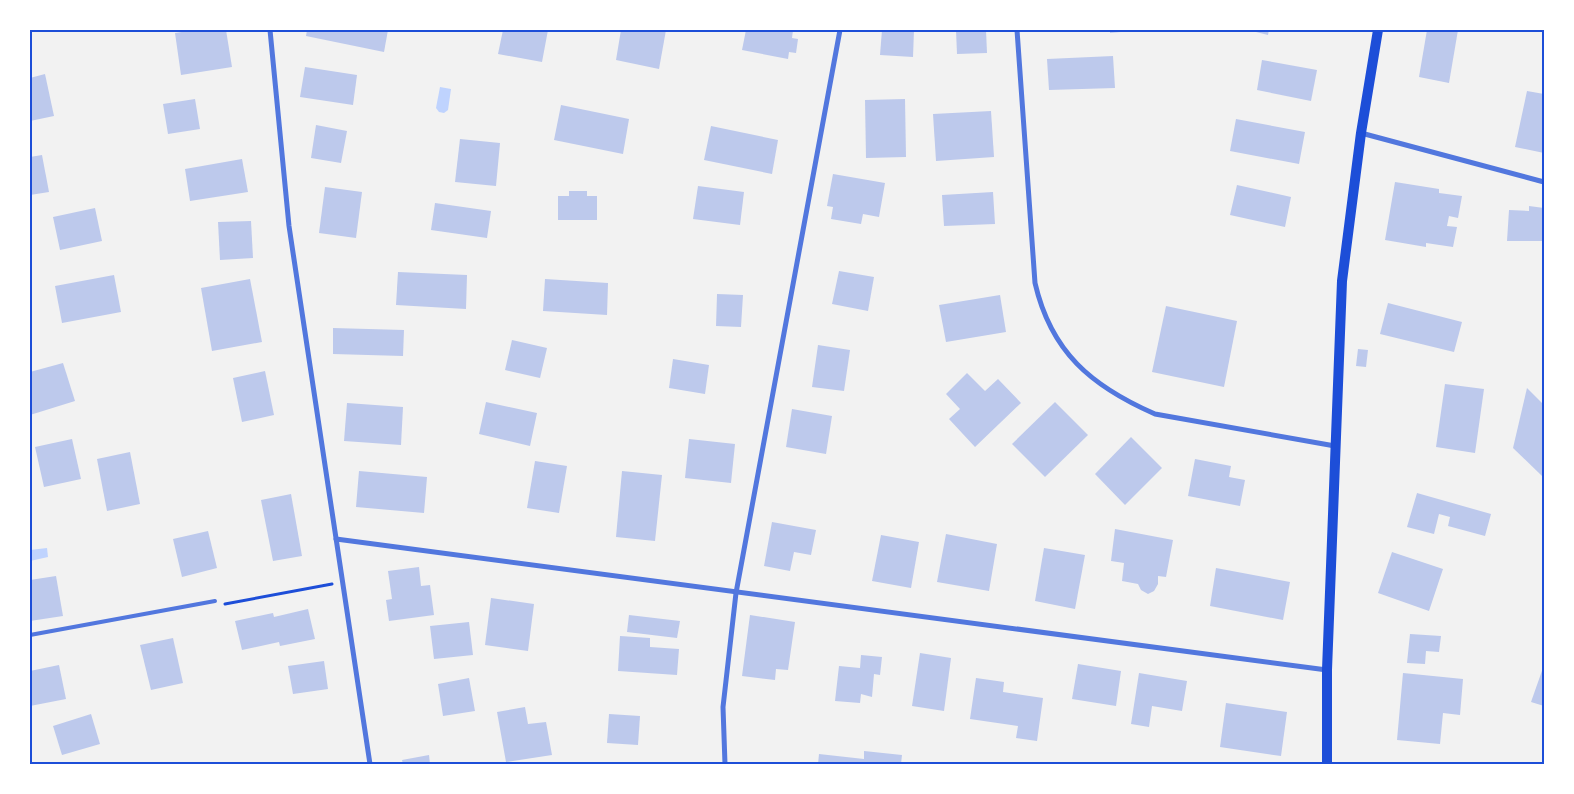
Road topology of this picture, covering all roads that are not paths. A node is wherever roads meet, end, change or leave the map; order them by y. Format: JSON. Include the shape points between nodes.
{"nodes":[{"id":1,"x":270,"y":30,"type":"edge"},
{"id":2,"x":840,"y":30,"type":"edge"},
{"id":3,"x":1017,"y":30,"type":"edge"},
{"id":4,"x":1378,"y":30,"type":"edge"},
{"id":5,"x":1361,"y":133,"type":"junction"},
{"id":6,"x":1544,"y":182,"type":"edge"},
{"id":7,"x":1335,"y":446,"type":"junction"},
{"id":8,"x":336,"y":539,"type":"junction"},
{"id":9,"x":736,"y":593,"type":"junction"},
{"id":10,"x":215,"y":601,"type":"dead end"},
{"id":11,"x":30,"y":635,"type":"edge"},
{"id":12,"x":1327,"y":670,"type":"junction"},
{"id":13,"x":370,"y":764,"type":"edge"},
{"id":14,"x":725,"y":764,"type":"edge"},
{"id":15,"x":1327,"y":764,"type":"edge"}],
"edges":[{"from":1,"to":8,"type":"street","via":[[289,226]]},
{"from":2,"to":9,"type":"street"},
{"from":3,"to":7,"type":"street","via":[[1035,283],[1041,310],[1051,332],[1066,352],[1106,388],[1155,414]]},
{"from":4,"to":5,"type":"main road"},
{"from":5,"to":6,"type":"street"},
{"from":5,"to":7,"type":"main road","via":[[1342,281]]},
{"from":7,"to":12,"type":"main road"},
{"from":8,"to":9,"type":"street"},
{"from":8,"to":13,"type":"street"},
{"from":9,"to":12,"type":"street"},
{"from":9,"to":14,"type":"street","via":[[723,708]]},
{"from":10,"to":11,"type":"lane"},
{"from":12,"to":15,"type":"main road"}]}
